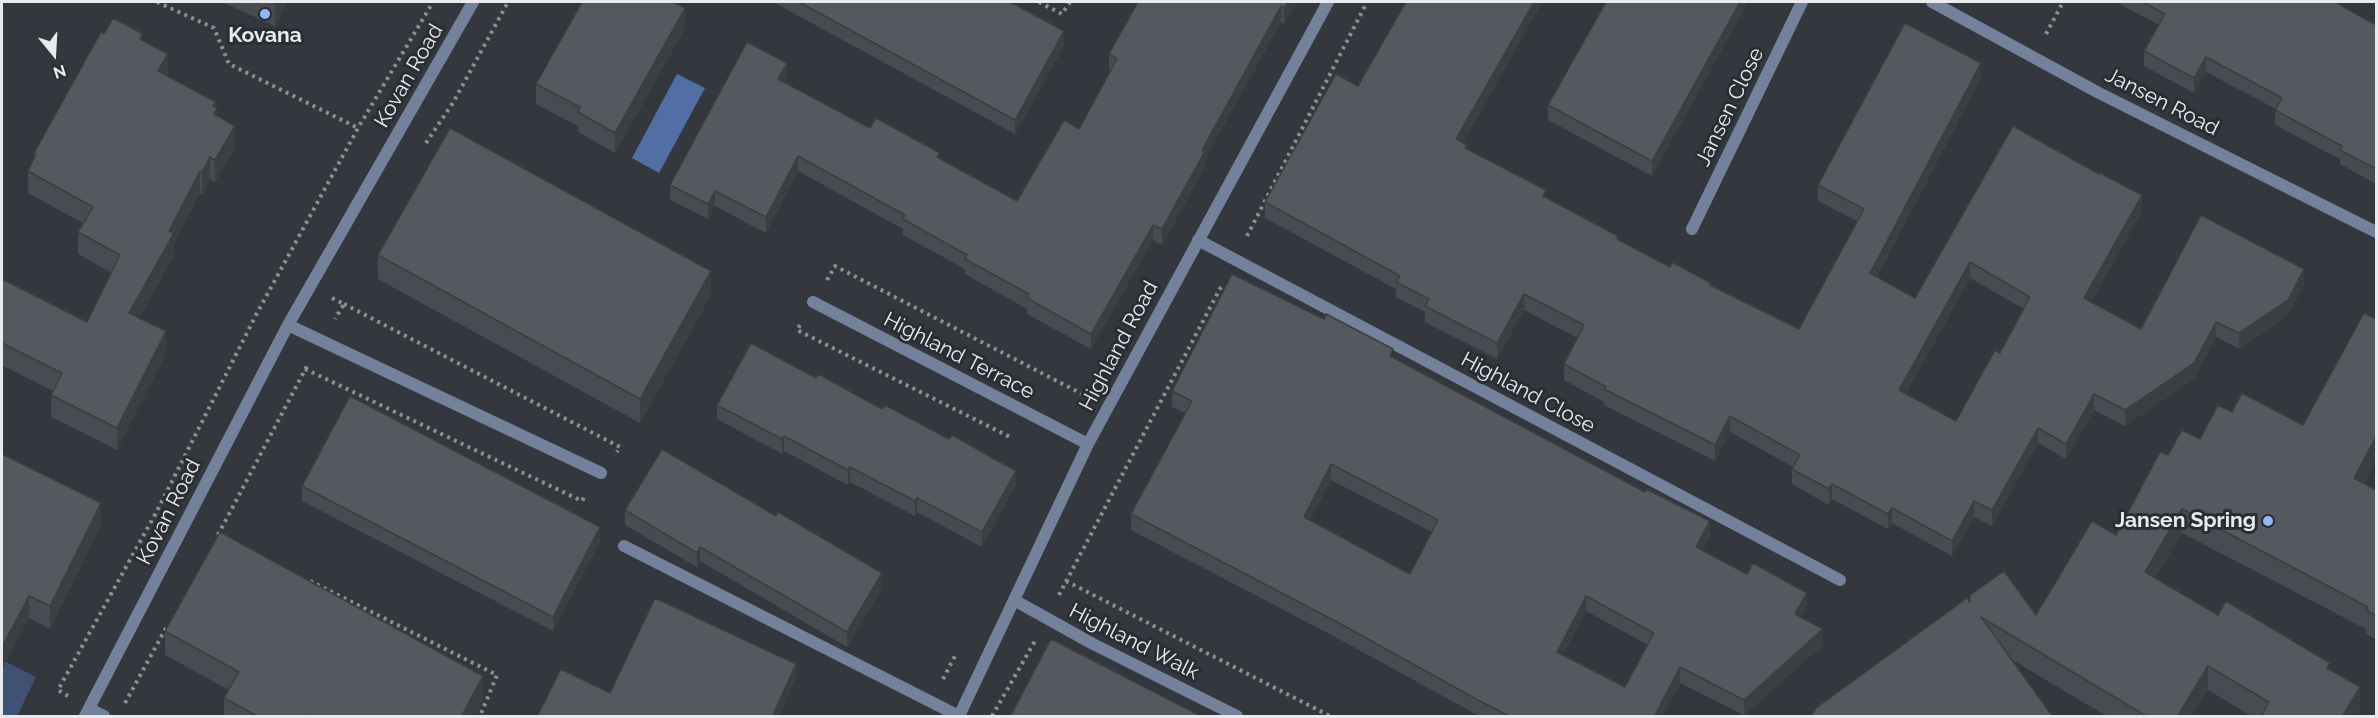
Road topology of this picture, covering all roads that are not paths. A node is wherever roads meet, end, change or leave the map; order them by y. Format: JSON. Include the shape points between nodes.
{"nodes":[{"id":1,"x":473,"y":2,"type":"edge"},
{"id":2,"x":1328,"y":2,"type":"edge"},
{"id":3,"x":1802,"y":2,"type":"edge"},
{"id":4,"x":1932,"y":2,"type":"edge"},
{"id":5,"x":1692,"y":229,"type":"dead end"},
{"id":6,"x":2376,"y":232,"type":"edge"},
{"id":7,"x":1198,"y":240,"type":"junction"},
{"id":8,"x":813,"y":302,"type":"road end"},
{"id":9,"x":288,"y":326,"type":"junction"},
{"id":10,"x":1088,"y":444,"type":"junction"},
{"id":11,"x":601,"y":473,"type":"road end"},
{"id":12,"x":624,"y":546,"type":"dead end"},
{"id":13,"x":1840,"y":580,"type":"dead end"},
{"id":14,"x":1014,"y":600,"type":"junction"},
{"id":15,"x":87,"y":713,"type":"edge"},
{"id":16,"x":959,"y":716,"type":"edge"},
{"id":17,"x":104,"y":717,"type":"edge"},
{"id":18,"x":1237,"y":717,"type":"edge"}],
"edges":[{"from":1,"to":9,"type":"street","name":"Kovan Road"},
{"from":2,"to":7,"type":"street","name":"Highland Road"},
{"from":3,"to":5,"type":"street","name":"Jansen Close"},
{"from":4,"to":6,"type":"street","name":"Jansen Road","via":[[2099,93]]},
{"from":7,"to":10,"type":"street","name":"Highland Road"},
{"from":7,"to":13,"type":"street","name":"Highland Close"},
{"from":8,"to":10,"type":"street","name":"Highland Terrace"},
{"from":9,"to":11,"type":"street"},
{"from":9,"to":15,"type":"street","name":"Kovan Road"},
{"from":10,"to":14,"type":"street","name":"Highland Road"},
{"from":12,"to":16,"type":"street"},
{"from":14,"to":16,"type":"street","name":"Highland Road"},
{"from":14,"to":18,"type":"street","name":"Highland Walk"},
{"from":15,"to":17,"type":"street"}]}
